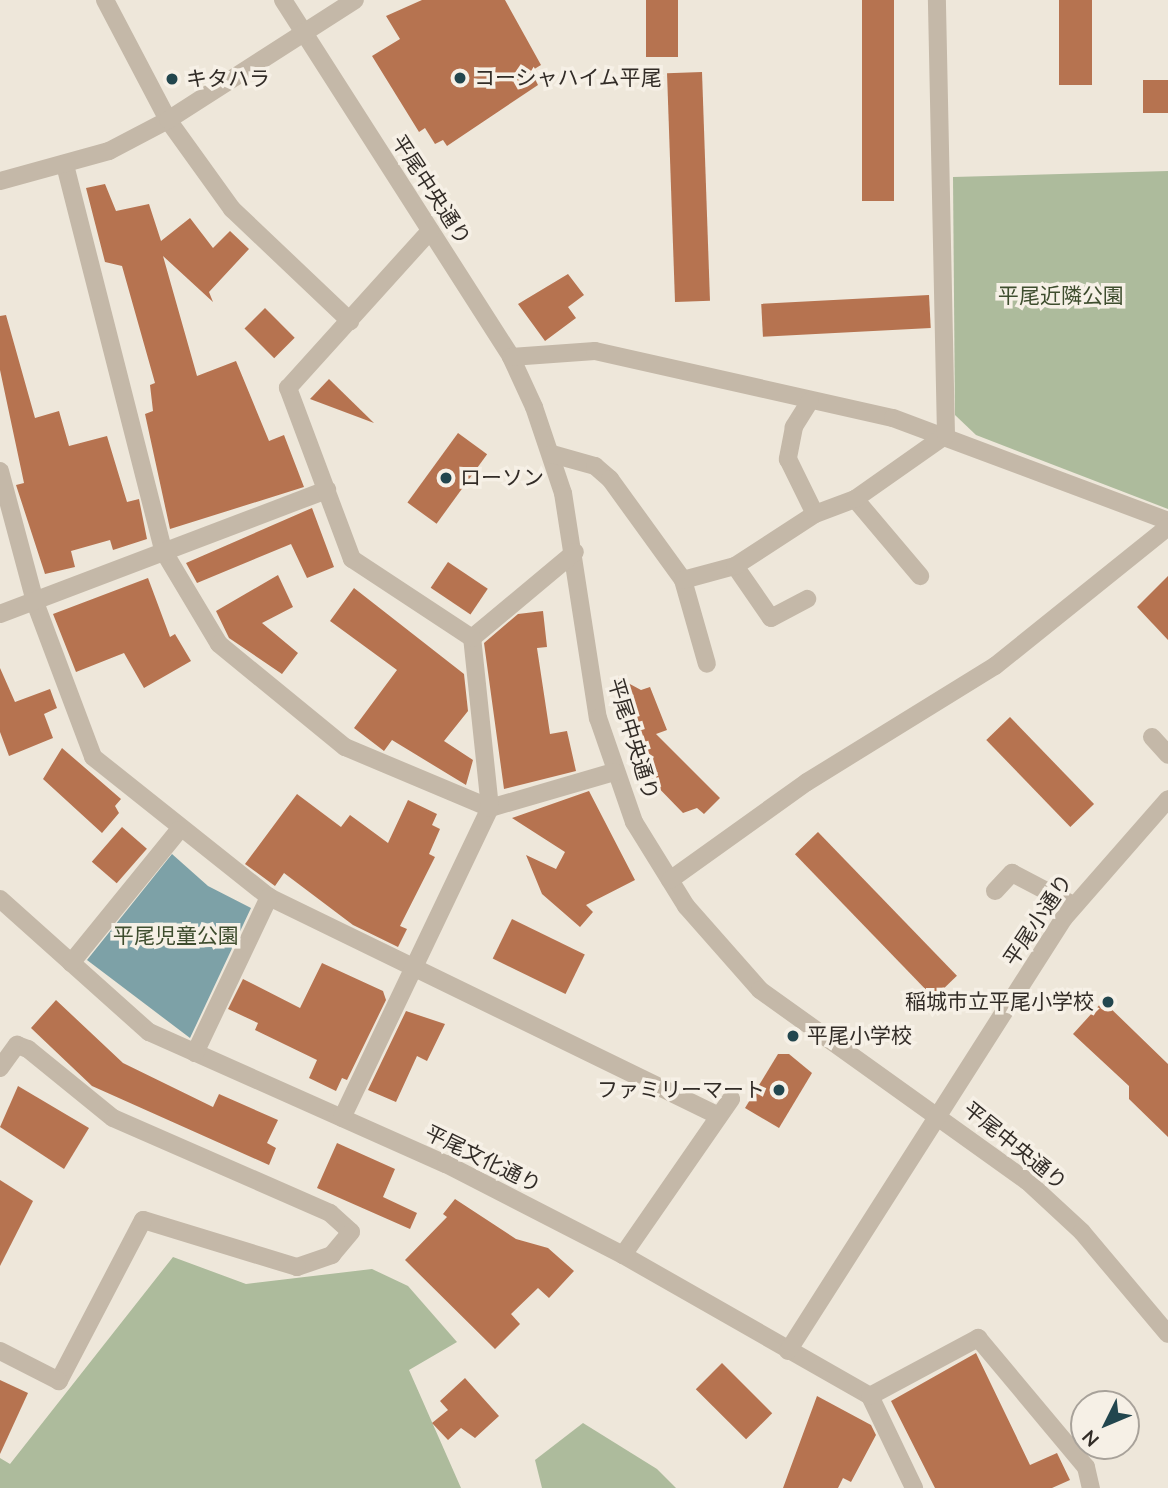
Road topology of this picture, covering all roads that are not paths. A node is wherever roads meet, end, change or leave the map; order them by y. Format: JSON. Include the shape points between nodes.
{"nodes":[{"id":1,"x":105,"y":0,"type":"edge"},
{"id":2,"x":283,"y":0,"type":"edge"},
{"id":3,"x":355,"y":0,"type":"edge"},
{"id":4,"x":937,"y":0,"type":"edge"},
{"id":5,"x":304,"y":33,"type":"junction"},
{"id":6,"x":168,"y":120,"type":"junction"},
{"id":7,"x":65,"y":165,"type":"junction"},
{"id":8,"x":0,"y":181,"type":"edge"},
{"id":9,"x":430,"y":231,"type":"junction"},
{"id":10,"x":350,"y":321,"type":"junction"},
{"id":11,"x":510,"y":357,"type":"junction"},
{"id":12,"x":810,"y":401,"type":"junction"},
{"id":13,"x":946,"y":435,"type":"junction"},
{"id":14,"x":552,"y":454,"type":"junction"},
{"id":15,"x":0,"y":471,"type":"edge"},
{"id":16,"x":327,"y":490,"type":"junction"},
{"id":17,"x":855,"y":499,"type":"junction"},
{"id":18,"x":815,"y":513,"type":"junction"},
{"id":19,"x":1168,"y":521,"type":"edge"},
{"id":20,"x":1168,"y":527,"type":"edge"},
{"id":21,"x":164,"y":552,"type":"junction"},
{"id":22,"x":575,"y":552,"type":"junction"},
{"id":23,"x":734,"y":566,"type":"junction"},
{"id":24,"x":920,"y":576,"type":"dead end"},
{"id":25,"x":683,"y":580,"type":"junction"},
{"id":26,"x":807,"y":599,"type":"dead end"},
{"id":27,"x":36,"y":605,"type":"junction"},
{"id":28,"x":0,"y":614,"type":"edge"},
{"id":29,"x":472,"y":638,"type":"junction"},
{"id":30,"x":707,"y":664,"type":"dead end"},
{"id":31,"x":1152,"y":737,"type":"dead end"},
{"id":32,"x":1168,"y":755,"type":"edge"},
{"id":33,"x":614,"y":772,"type":"junction"},
{"id":34,"x":1168,"y":799,"type":"edge"},
{"id":35,"x":490,"y":808,"type":"junction"},
{"id":36,"x":178,"y":830,"type":"junction"},
{"id":37,"x":670,"y":880,"type":"junction"},
{"id":38,"x":995,"y":891,"type":"dead end"},
{"id":39,"x":269,"y":897,"type":"junction"},
{"id":40,"x":0,"y":899,"type":"edge"},
{"id":41,"x":1073,"y":905,"type":"junction"},
{"id":42,"x":71,"y":963,"type":"junction"},
{"id":43,"x":414,"y":969,"type":"junction"},
{"id":44,"x":195,"y":1053,"type":"junction"},
{"id":45,"x":0,"y":1068,"type":"edge"},
{"id":46,"x":731,"y":1099,"type":"dead end"},
{"id":47,"x":938,"y":1113,"type":"junction"},
{"id":48,"x":719,"y":1116,"type":"junction"},
{"id":49,"x":342,"y":1118,"type":"junction"},
{"id":50,"x":623,"y":1255,"type":"junction"},
{"id":51,"x":1168,"y":1334,"type":"edge"},
{"id":52,"x":0,"y":1351,"type":"edge"},
{"id":53,"x":788,"y":1351,"type":"junction"},
{"id":54,"x":870,"y":1396,"type":"junction"},
{"id":55,"x":914,"y":1488,"type":"edge"},
{"id":56,"x":1091,"y":1488,"type":"edge"}],
"edges":[{"from":1,"to":6,"type":"street"},
{"from":2,"to":5,"type":"street","name":"平尾中央通り"},
{"from":3,"to":5,"type":"street"},
{"from":4,"to":13,"type":"street"},
{"from":5,"to":6,"type":"street"},
{"from":5,"to":9,"type":"street","name":"平尾中央通り"},
{"from":6,"to":7,"type":"street"},
{"from":6,"to":10,"type":"street","via":[[232,209]]},
{"from":7,"to":8,"type":"street"},
{"from":7,"to":21,"type":"street"},
{"from":9,"to":10,"type":"street"},
{"from":9,"to":11,"type":"street","name":"平尾中央通り"},
{"from":10,"to":16,"type":"street","via":[[288,388]]},
{"from":11,"to":12,"type":"street","via":[[595,351]]},
{"from":11,"to":14,"type":"street","name":"平尾中央通り"},
{"from":12,"to":13,"type":"street"},
{"from":12,"to":18,"type":"street","via":[[794,427],[788,459]]},
{"from":13,"to":17,"type":"street"},
{"from":13,"to":19,"type":"street"},
{"from":14,"to":22,"type":"street","name":"平尾中央通り"},
{"from":14,"to":25,"type":"street","via":[[596,466],[610,479]]},
{"from":15,"to":27,"type":"street"},
{"from":16,"to":21,"type":"street"},
{"from":16,"to":29,"type":"street","via":[[352,559]]},
{"from":17,"to":18,"type":"street"},
{"from":17,"to":24,"type":"street"},
{"from":18,"to":23,"type":"street"},
{"from":20,"to":37,"type":"street","via":[[995,666],[807,782]]},
{"from":21,"to":27,"type":"street"},
{"from":21,"to":35,"type":"street","via":[[219,644],[345,747]]},
{"from":22,"to":29,"type":"street"},
{"from":22,"to":33,"type":"street","name":"平尾中央通り","via":[[585,649]]},
{"from":23,"to":25,"type":"street"},
{"from":23,"to":26,"type":"street","via":[[771,618]]},
{"from":25,"to":30,"type":"street"},
{"from":27,"to":28,"type":"street"},
{"from":27,"to":36,"type":"street","via":[[93,757]]},
{"from":29,"to":35,"type":"street"},
{"from":31,"to":32,"type":"street"},
{"from":33,"to":35,"type":"street"},
{"from":33,"to":37,"type":"street","name":"平尾中央通り","via":[[634,822]]},
{"from":34,"to":41,"type":"street","name":"平尾小通り"},
{"from":35,"to":43,"type":"street"},
{"from":36,"to":39,"type":"street"},
{"from":36,"to":42,"type":"street"},
{"from":37,"to":47,"type":"street","name":"平尾中央通り","via":[[760,990]]},
{"from":38,"to":41,"type":"street","via":[[1013,873]]},
{"from":39,"to":43,"type":"street"},
{"from":39,"to":44,"type":"street"},
{"from":40,"to":42,"type":"street","name":"平尾文化通り"},
{"from":41,"to":47,"type":"street","name":"平尾小通り"},
{"from":42,"to":44,"type":"street","name":"平尾文化通り","via":[[149,1032]]},
{"from":43,"to":48,"type":"street"},
{"from":43,"to":49,"type":"street"},
{"from":44,"to":49,"type":"street","name":"平尾文化通り"},
{"from":45,"to":52,"type":"street","via":[[17,1045],[28,1049],[114,1118],[330,1213],[351,1232],[332,1255],[297,1267],[143,1220],[59,1381]]},
{"from":46,"to":48,"type":"street"},
{"from":47,"to":51,"type":"street","name":"平尾中央通り","via":[[1082,1232]]},
{"from":47,"to":53,"type":"street","name":"平尾小通り"},
{"from":48,"to":50,"type":"street"},
{"from":49,"to":50,"type":"street","name":"平尾文化通り"},
{"from":50,"to":53,"type":"street","name":"平尾文化通り"},
{"from":53,"to":54,"type":"street","name":"平尾文化通り"},
{"from":54,"to":55,"type":"street"},
{"from":54,"to":56,"type":"street","via":[[978,1338],[1086,1467]]}]}
